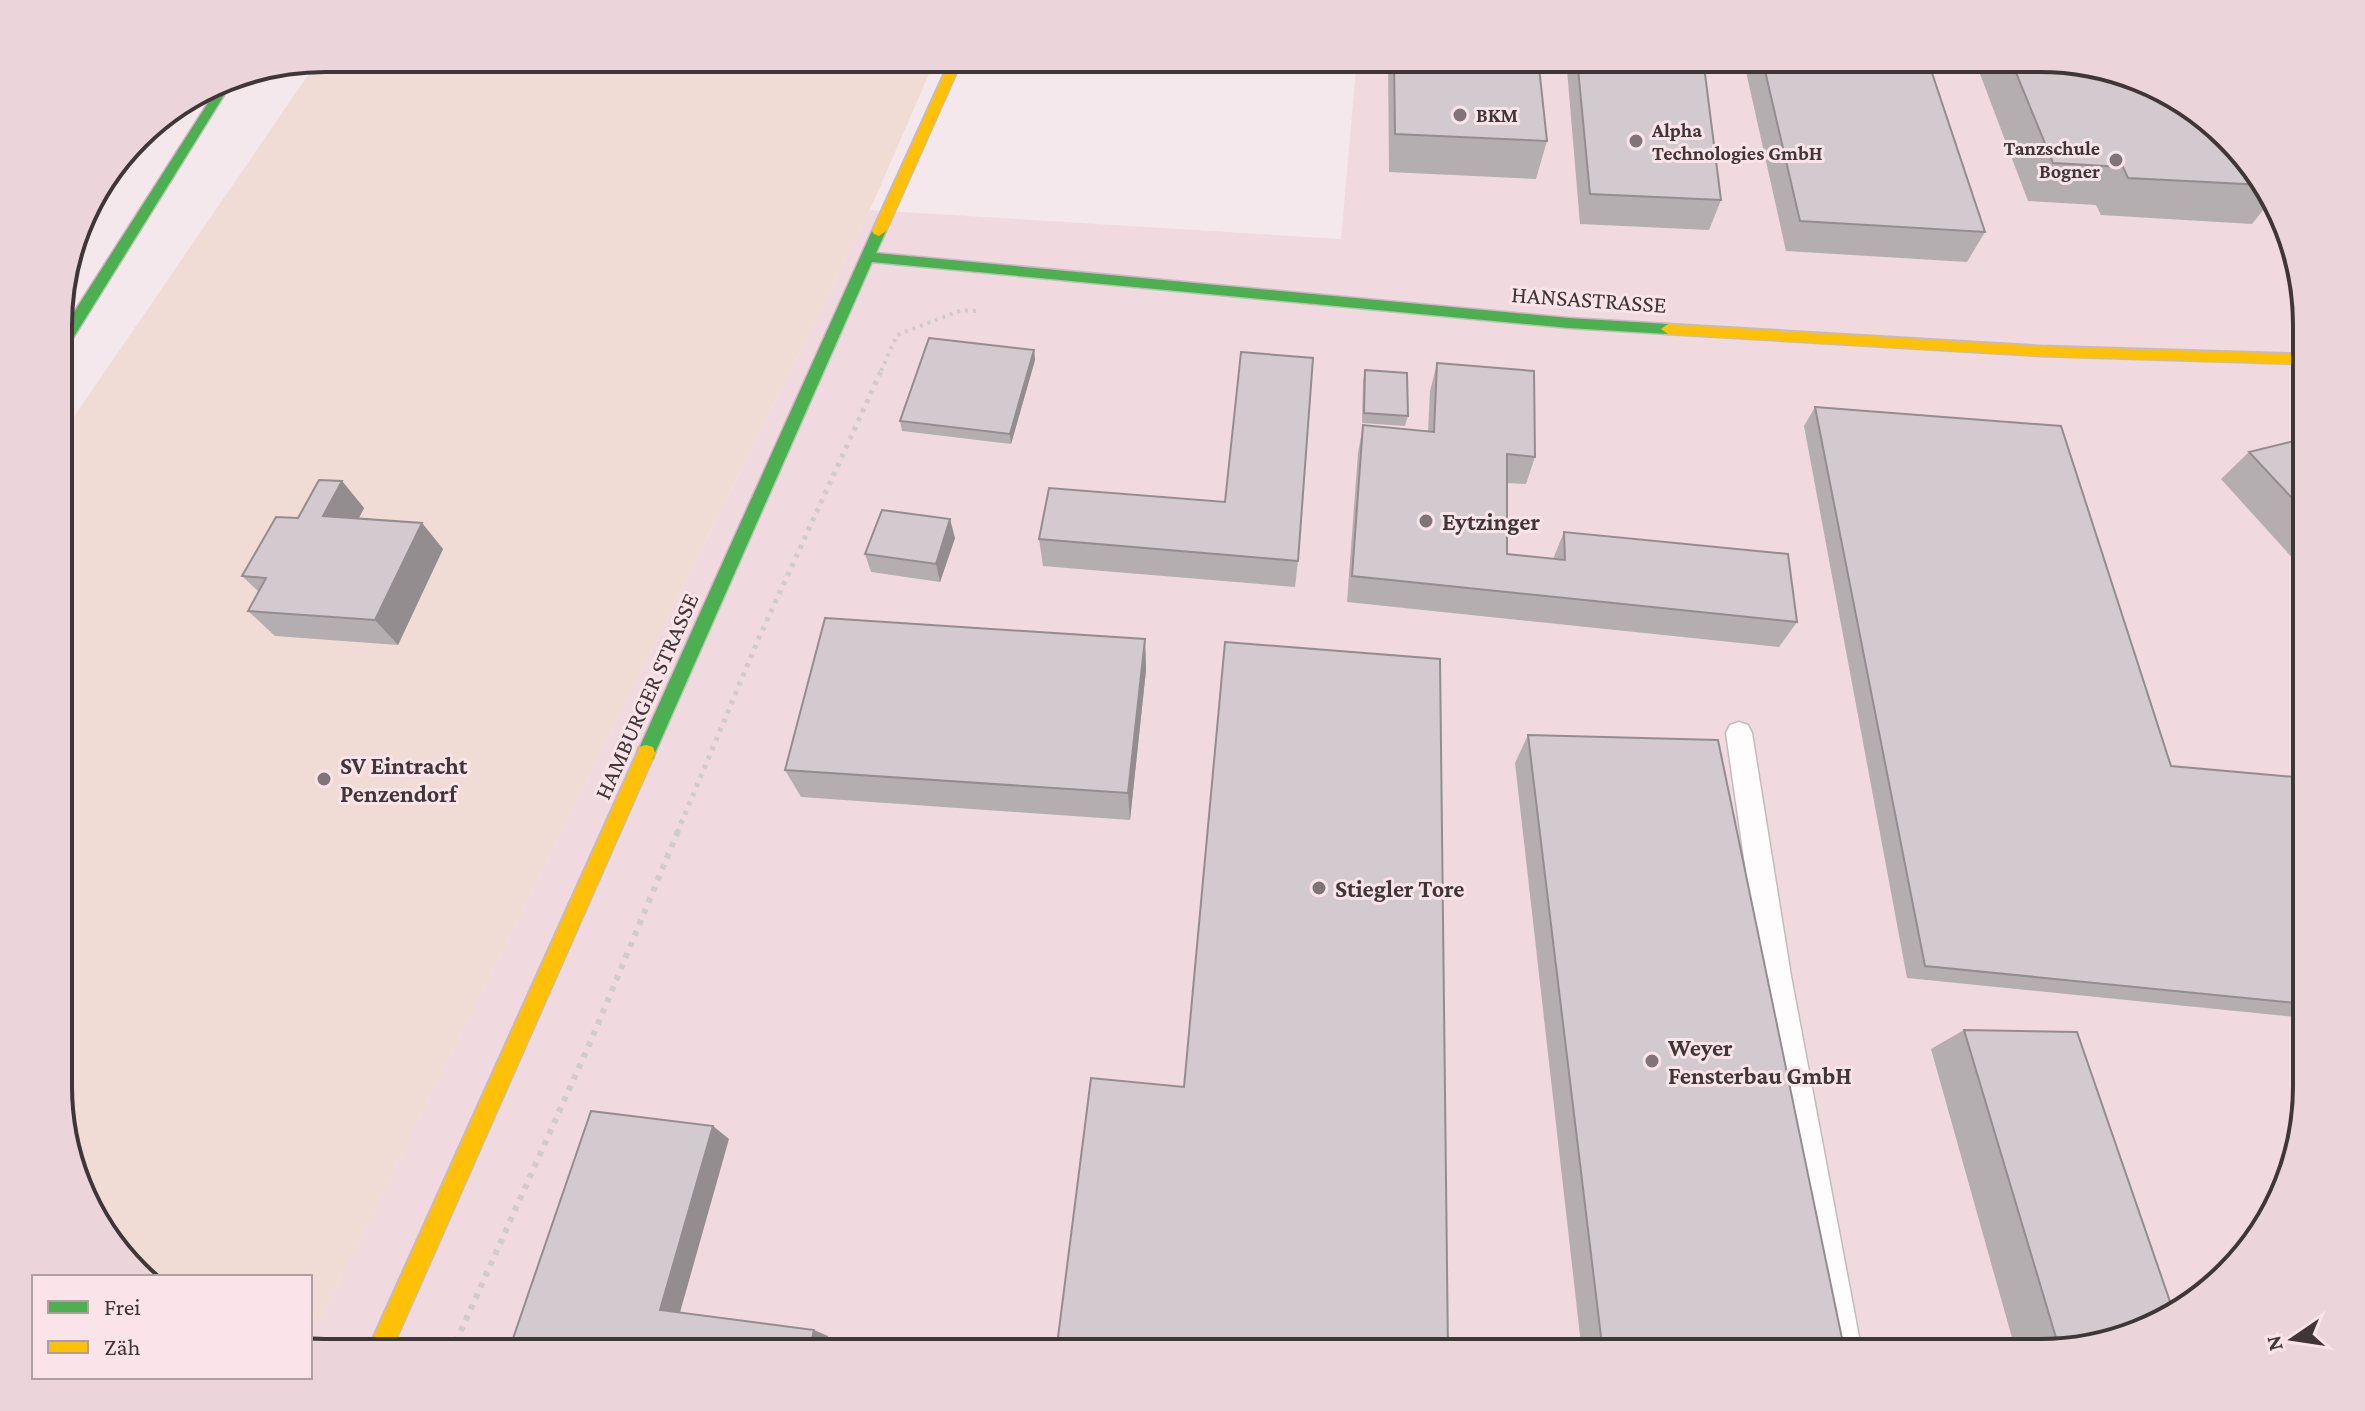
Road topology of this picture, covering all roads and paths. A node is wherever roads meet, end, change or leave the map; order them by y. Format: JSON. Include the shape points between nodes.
{"nodes":[{"id":1,"x":951,"y":72,"type":"edge"},
{"id":2,"x":219,"y":96,"type":"edge"},
{"id":3,"x":870,"y":257,"type":"junction"},
{"id":4,"x":988,"y":311,"type":"dead end"},
{"id":5,"x":72,"y":328,"type":"edge"},
{"id":6,"x":2292,"y":359,"type":"edge"},
{"id":7,"x":1739,"y":733,"type":"dead end"},
{"id":8,"x":1842,"y":1338,"type":"edge"},
{"id":9,"x":384,"y":1339,"type":"edge"},
{"id":10,"x":457,"y":1339,"type":"edge"}],
"edges":[{"from":1,"to":3,"type":"street","name":"HAMBURGER STRASSE"},
{"from":2,"to":5,"type":"street"},
{"from":3,"to":6,"type":"street","name":"HANSASTRASSE","via":[[1569,323],[2041,351]]},
{"from":3,"to":9,"type":"street","name":"HAMBURGER STRASSE"},
{"from":4,"to":10,"type":"path","via":[[962,310],[897,335],[758,640],[593,1036]]},
{"from":7,"to":8,"type":"lane","via":[[1776,976]]}]}
